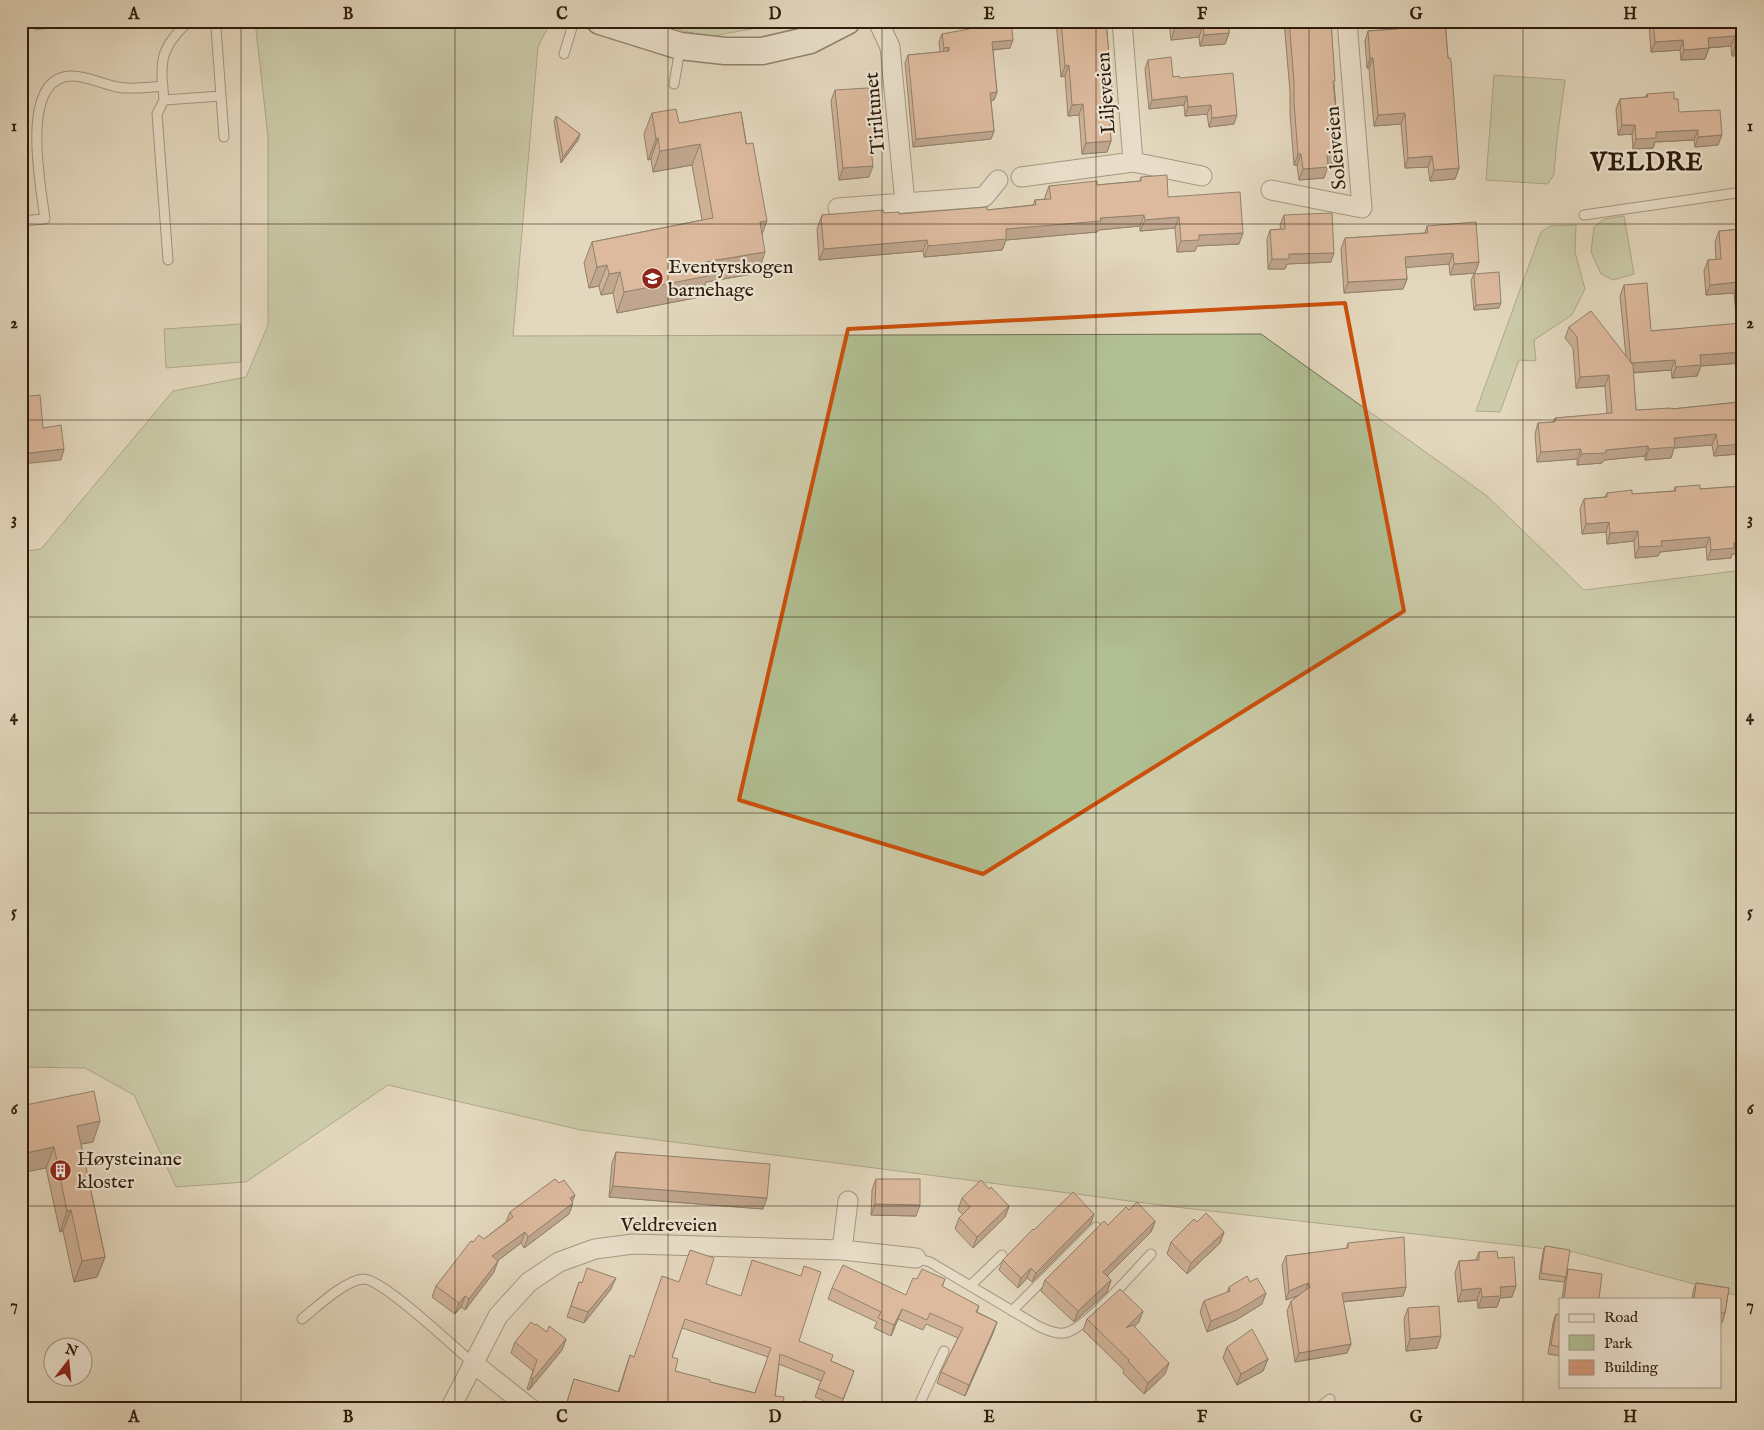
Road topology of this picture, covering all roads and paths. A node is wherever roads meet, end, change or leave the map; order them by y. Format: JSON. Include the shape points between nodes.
{"nodes":[{"id":1,"x":189,"y":21,"type":"edge"},
{"id":2,"x":214,"y":21,"type":"edge"},
{"id":3,"x":574,"y":21,"type":"edge"},
{"id":4,"x":600,"y":21,"type":"edge"},
{"id":5,"x":847,"y":21,"type":"edge"},
{"id":6,"x":878,"y":21,"type":"edge"},
{"id":7,"x":1122,"y":21,"type":"edge"},
{"id":8,"x":1347,"y":21,"type":"edge"},
{"id":9,"x":1615,"y":21,"type":"edge"},
{"id":10,"x":1604,"y":22,"type":"edge"},
{"id":11,"x":680,"y":46,"type":"junction"},
{"id":12,"x":564,"y":54,"type":"dead end"},
{"id":13,"x":674,"y":84,"type":"dead end"},
{"id":14,"x":163,"y":86,"type":"junction"},
{"id":15,"x":221,"y":96,"type":"junction"},
{"id":16,"x":164,"y":100,"type":"junction"},
{"id":17,"x":224,"y":137,"type":"dead end"},
{"id":18,"x":1133,"y":162,"type":"junction"},
{"id":19,"x":1202,"y":176,"type":"dead end"},
{"id":20,"x":1020,"y":177,"type":"dead end"},
{"id":21,"x":998,"y":180,"type":"dead end"},
{"id":22,"x":1270,"y":190,"type":"dead end"},
{"id":23,"x":1743,"y":192,"type":"edge"},
{"id":24,"x":905,"y":203,"type":"junction"},
{"id":25,"x":838,"y":208,"type":"dead end"},
{"id":26,"x":1584,"y":215,"type":"dead end"},
{"id":27,"x":21,"y":221,"type":"edge"},
{"id":28,"x":168,"y":260,"type":"dead end"},
{"id":29,"x":848,"y":1201,"type":"dead end"},
{"id":30,"x":1096,"y":1228,"type":"edge"},
{"id":31,"x":842,"y":1250,"type":"junction"},
{"id":32,"x":1151,"y":1254,"type":"dead end"},
{"id":33,"x":1002,"y":1255,"type":"dead end"},
{"id":34,"x":916,"y":1258,"type":"joint"},
{"id":35,"x":970,"y":1286,"type":"junction"},
{"id":36,"x":1012,"y":1311,"type":"junction"},
{"id":37,"x":302,"y":1319,"type":"dead end"},
{"id":38,"x":944,"y":1351,"type":"dead end"},
{"id":39,"x":473,"y":1363,"type":"junction"},
{"id":40,"x":1330,"y":1399,"type":"dead end"},
{"id":41,"x":450,"y":1409,"type":"edge"},
{"id":42,"x":531,"y":1409,"type":"edge"},
{"id":43,"x":917,"y":1409,"type":"edge"},
{"id":44,"x":1317,"y":1409,"type":"edge"}],
"edges":[{"from":1,"to":14,"type":"lane","via":[[169,42],[161,72]]},
{"from":2,"to":15,"type":"lane"},
{"from":3,"to":12,"type":"lane"},
{"from":4,"to":11,"type":"street"},
{"from":5,"to":11,"type":"street","via":[[810,40],[762,51]]},
{"from":6,"to":24,"type":"street","name":"Tiriltunet","via":[[890,48]]},
{"from":7,"to":18,"type":"street","name":"Liljeveien"},
{"from":8,"to":22,"type":"street","name":"Soleiveien","via":[[1362,208]]},
{"from":9,"to":10,"type":"lane"},
{"from":11,"to":13,"type":"lane"},
{"from":14,"to":16,"type":"lane"},
{"from":14,"to":27,"type":"lane","via":[[116,87],[71,76],[49,85],[42,95],[38,111],[37,146],[45,219]]},
{"from":15,"to":16,"type":"lane"},
{"from":15,"to":17,"type":"lane"},
{"from":16,"to":28,"type":"lane","via":[[157,114]]},
{"from":18,"to":19,"type":"street"},
{"from":18,"to":20,"type":"street"},
{"from":21,"to":24,"type":"street","via":[[984,197]]},
{"from":23,"to":26,"type":"lane"},
{"from":24,"to":25,"type":"street"},
{"from":29,"to":31,"type":"street"},
{"from":30,"to":36,"type":"lane"},
{"from":31,"to":34,"type":"street","name":"Veldreveien"},
{"from":31,"to":39,"type":"street","name":"Veldreveien","via":[[633,1244],[595,1250],[559,1262],[529,1282],[498,1316]]},
{"from":32,"to":36,"type":"lane","via":[[1074,1331],[1050,1331]]},
{"from":33,"to":35,"type":"lane"},
{"from":34,"to":35,"type":"lane","via":[[930,1262]]},
{"from":35,"to":36,"type":"lane"},
{"from":37,"to":39,"type":"lane","via":[[340,1289],[362,1279],[373,1280]]},
{"from":38,"to":43,"type":"lane"},
{"from":39,"to":41,"type":"street","name":"Veldreveien"},
{"from":39,"to":42,"type":"street"},
{"from":40,"to":44,"type":"lane"}]}
